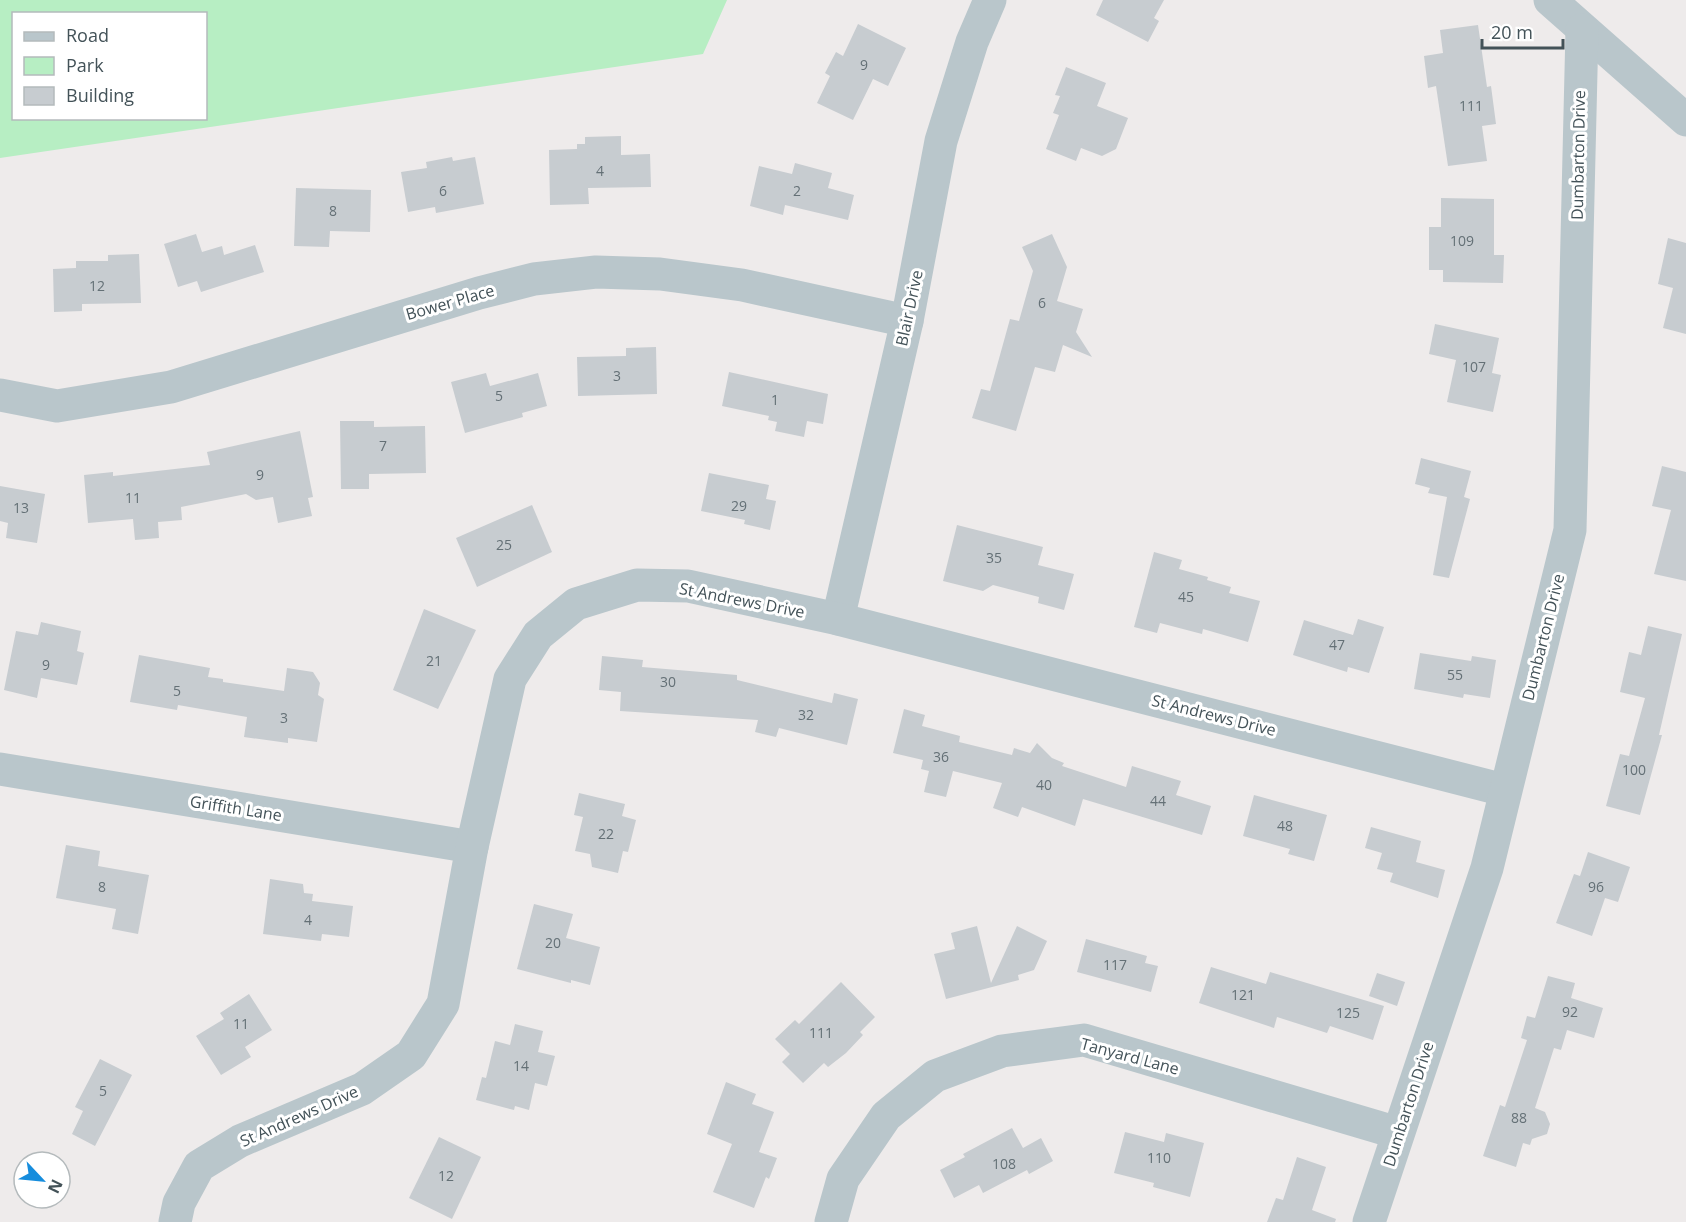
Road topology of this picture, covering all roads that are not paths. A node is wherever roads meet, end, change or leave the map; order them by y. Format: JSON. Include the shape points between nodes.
{"nodes":[{"id":1,"x":990,"y":0,"type":"edge"},
{"id":2,"x":1550,"y":0,"type":"edge"},
{"id":3,"x":1582,"y":30,"type":"junction"},
{"id":4,"x":1686,"y":120,"type":"edge"},
{"id":5,"x":908,"y":321,"type":"junction"},
{"id":6,"x":0,"y":395,"type":"edge"},
{"id":7,"x":838,"y":619,"type":"junction"},
{"id":8,"x":0,"y":769,"type":"edge"},
{"id":9,"x":1504,"y":790,"type":"junction"},
{"id":10,"x":472,"y":848,"type":"junction"},
{"id":11,"x":1398,"y":1133,"type":"junction"},
{"id":12,"x":175,"y":1222,"type":"edge"},
{"id":13,"x":831,"y":1222,"type":"edge"},
{"id":14,"x":1369,"y":1222,"type":"edge"}],
"edges":[{"from":1,"to":5,"type":"street","name":"Blair Drive","via":[[972,42],[941,141]]},
{"from":2,"to":3,"type":"street"},
{"from":3,"to":4,"type":"street"},
{"from":3,"to":9,"type":"street","name":"Dumbarton Drive","via":[[1570,530]]},
{"from":5,"to":6,"type":"street","name":"Bower Place","via":[[742,285],[660,274],[596,272],[534,279],[479,293],[171,387],[57,406]]},
{"from":5,"to":7,"type":"street","name":"Blair Drive"},
{"from":7,"to":9,"type":"street","name":"St Andrews Drive"},
{"from":7,"to":10,"type":"street","name":"St Andrews Drive","via":[[688,586],[637,585],[576,604],[538,635],[510,679]]},
{"from":8,"to":10,"type":"street","name":"Griffith Lane"},
{"from":9,"to":11,"type":"street","name":"Dumbarton Drive","via":[[1487,868]]},
{"from":10,"to":12,"type":"street","name":"St Andrews Drive","via":[[443,1004],[411,1055],[362,1089],[240,1140],[199,1166],[179,1203]]},
{"from":11,"to":13,"type":"street","name":"Tanyard Lane","via":[[1084,1040],[1002,1051],[935,1076],[886,1116],[843,1179]]},
{"from":11,"to":14,"type":"street","name":"Dumbarton Drive"}]}
